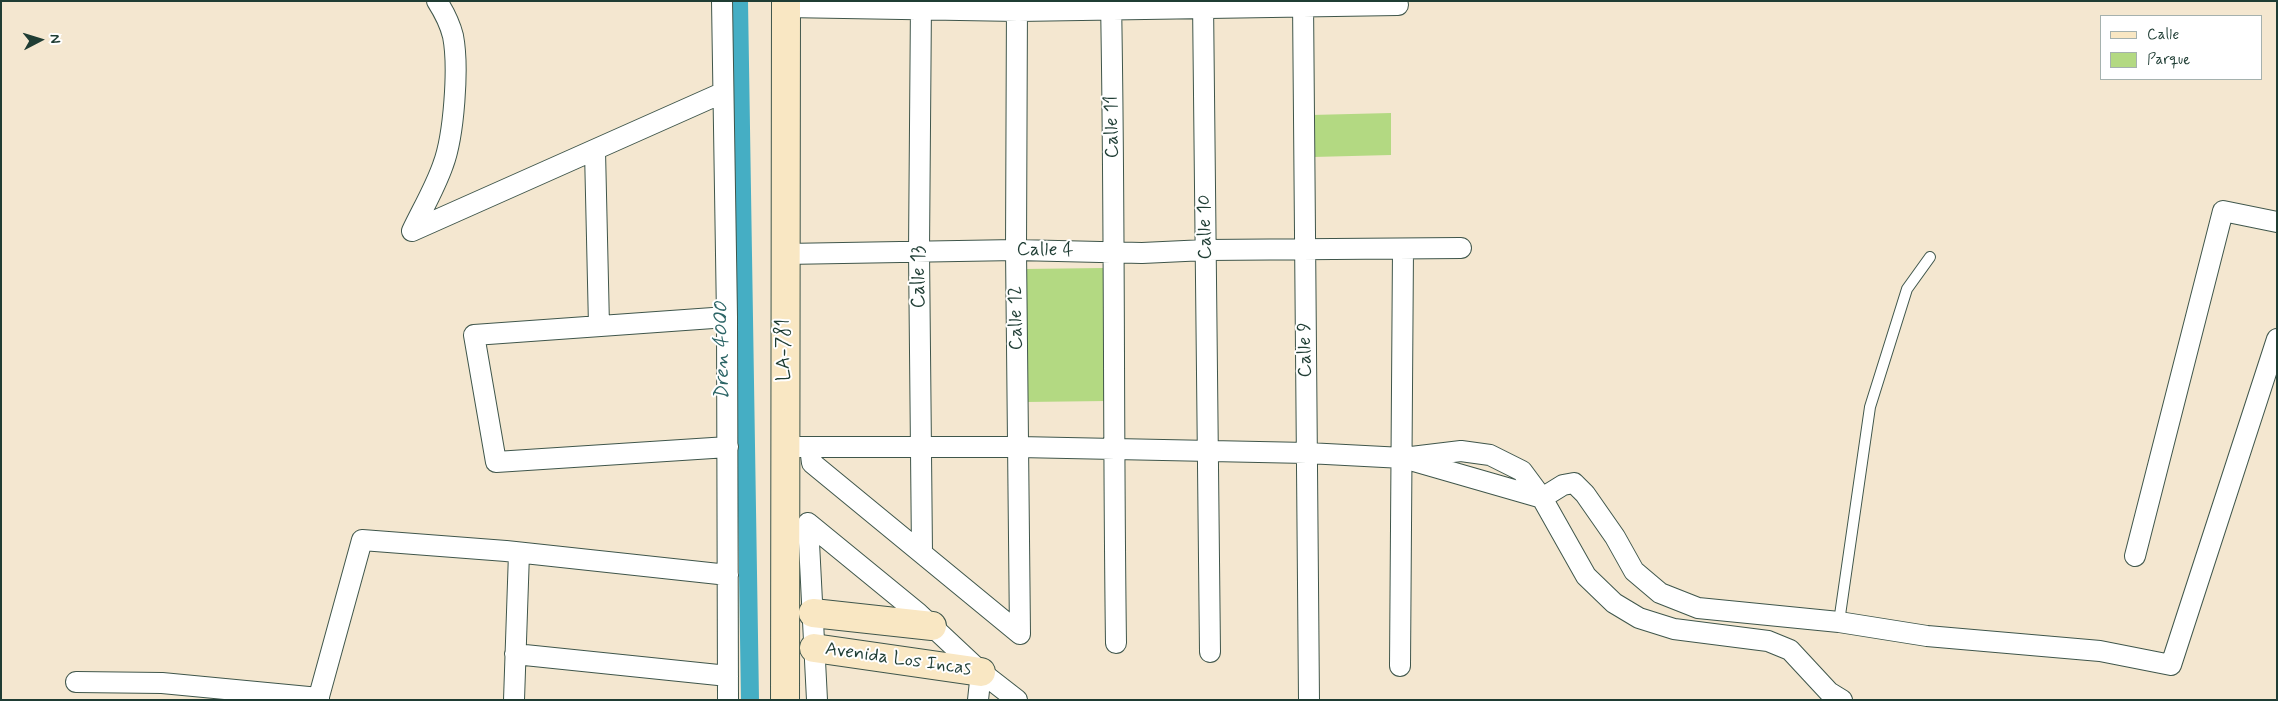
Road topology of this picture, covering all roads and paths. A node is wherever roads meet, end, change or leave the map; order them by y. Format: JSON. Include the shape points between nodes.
{"nodes":[{"id":1,"x":437,"y":1,"type":"edge"},
{"id":2,"x":722,"y":1,"type":"edge"},
{"id":3,"x":786,"y":4,"type":"edge"},
{"id":4,"x":1303,"y":4,"type":"edge"},
{"id":5,"x":921,"y":5,"type":"edge"},
{"id":6,"x":1111,"y":5,"type":"edge"},
{"id":7,"x":1203,"y":5,"type":"edge"},
{"id":8,"x":1398,"y":5,"type":"dead end"},
{"id":9,"x":1018,"y":6,"type":"edge"},
{"id":10,"x":722,"y":93,"type":"junction"},
{"id":11,"x":595,"y":150,"type":"junction"},
{"id":12,"x":2277,"y":222,"type":"edge"},
{"id":13,"x":1461,"y":248,"type":"dead end"},
{"id":14,"x":1403,"y":249,"type":"junction"},
{"id":15,"x":1016,"y":250,"type":"junction"},
{"id":16,"x":1206,"y":250,"type":"junction"},
{"id":17,"x":1305,"y":251,"type":"junction"},
{"id":18,"x":919,"y":252,"type":"junction"},
{"id":19,"x":1115,"y":252,"type":"junction"},
{"id":20,"x":785,"y":254,"type":"junction"},
{"id":21,"x":1930,"y":257,"type":"dead end"},
{"id":22,"x":727,"y":317,"type":"junction"},
{"id":23,"x":599,"y":326,"type":"junction"},
{"id":24,"x":2277,"y":339,"type":"edge"},
{"id":25,"x":728,"y":447,"type":"junction"},
{"id":26,"x":798,"y":447,"type":"junction"},
{"id":27,"x":1019,"y":447,"type":"junction"},
{"id":28,"x":921,"y":448,"type":"junction"},
{"id":29,"x":1113,"y":449,"type":"junction"},
{"id":30,"x":1209,"y":452,"type":"junction"},
{"id":31,"x":1308,"y":454,"type":"junction"},
{"id":32,"x":1403,"y":458,"type":"junction"},
{"id":33,"x":1542,"y":498,"type":"junction"},
{"id":34,"x":519,"y":553,"type":"junction"},
{"id":35,"x":922,"y":553,"type":"junction"},
{"id":36,"x":2135,"y":556,"type":"dead end"},
{"id":37,"x":728,"y":576,"type":"junction"},
{"id":38,"x":813,"y":612,"type":"junction"},
{"id":39,"x":1839,"y":622,"type":"junction"},
{"id":40,"x":932,"y":626,"type":"junction"},
{"id":41,"x":1116,"y":643,"type":"dead end"},
{"id":42,"x":814,"y":648,"type":"junction"},
{"id":43,"x":1210,"y":652,"type":"dead end"},
{"id":44,"x":516,"y":654,"type":"junction"},
{"id":45,"x":1400,"y":666,"type":"dead end"},
{"id":46,"x":981,"y":672,"type":"junction"},
{"id":47,"x":728,"y":676,"type":"junction"},
{"id":48,"x":76,"y":682,"type":"dead end"},
{"id":49,"x":318,"y":699,"type":"edge"},
{"id":50,"x":514,"y":700,"type":"edge"},
{"id":51,"x":728,"y":700,"type":"edge"},
{"id":52,"x":785,"y":700,"type":"edge"},
{"id":53,"x":817,"y":700,"type":"edge"},
{"id":54,"x":978,"y":700,"type":"edge"},
{"id":55,"x":1017,"y":700,"type":"edge"},
{"id":56,"x":1309,"y":700,"type":"edge"},
{"id":57,"x":1842,"y":700,"type":"edge"}],
"edges":[{"from":1,"to":11,"type":"street","via":[[448,21],[453,44],[449,141],[443,166],[412,231]]},
{"from":2,"to":10,"type":"street"},
{"from":3,"to":5,"type":"street"},
{"from":3,"to":20,"type":"street","name":"LA-781","number":"LA-781"},
{"from":4,"to":7,"type":"street"},
{"from":4,"to":8,"type":"street"},
{"from":4,"to":17,"type":"street","name":"Calle 9"},
{"from":5,"to":9,"type":"street"},
{"from":5,"to":18,"type":"street","name":"Calle 13"},
{"from":6,"to":7,"type":"street"},
{"from":6,"to":9,"type":"street"},
{"from":6,"to":19,"type":"street","name":"Calle 11"},
{"from":7,"to":16,"type":"street","name":"Calle 10"},
{"from":9,"to":15,"type":"street","name":"Calle 12"},
{"from":10,"to":11,"type":"street"},
{"from":10,"to":22,"type":"street"},
{"from":11,"to":23,"type":"street"},
{"from":12,"to":36,"type":"street","via":[[2223,211]]},
{"from":13,"to":14,"type":"street","name":"Calle 4"},
{"from":14,"to":17,"type":"street","name":"Calle 4"},
{"from":14,"to":32,"type":"street"},
{"from":15,"to":18,"type":"street","name":"Calle 4"},
{"from":15,"to":19,"type":"street","name":"Calle 4"},
{"from":15,"to":27,"type":"street","name":"Calle 12"},
{"from":16,"to":17,"type":"street","name":"Calle 4"},
{"from":16,"to":19,"type":"street","name":"Calle 4"},
{"from":16,"to":30,"type":"street","name":"Calle 10"},
{"from":17,"to":31,"type":"street","name":"Calle 9"},
{"from":18,"to":20,"type":"street","name":"Calle 4"},
{"from":18,"to":28,"type":"street","name":"Calle 13"},
{"from":19,"to":29,"type":"street","name":"Calle 11"},
{"from":20,"to":26,"type":"street","name":"LA-781","number":"LA-781"},
{"from":21,"to":39,"type":"lane","via":[[1907,289],[1870,407]]},
{"from":22,"to":23,"type":"street"},
{"from":22,"to":25,"type":"street"},
{"from":23,"to":25,"type":"street","via":[[474,335],[496,462]]},
{"from":24,"to":39,"type":"street","via":[[2171,665],[2100,651],[1927,636]]},
{"from":25,"to":37,"type":"street"},
{"from":26,"to":28,"type":"street"},
{"from":26,"to":35,"type":"street","via":[[812,463]]},
{"from":26,"to":52,"type":"street","name":"LA-781","number":"LA-781"},
{"from":27,"to":28,"type":"street"},
{"from":27,"to":29,"type":"street"},
{"from":27,"to":35,"type":"street","name":"Calle 12","via":[[1020,634]]},
{"from":28,"to":35,"type":"street","name":"Calle 13"},
{"from":29,"to":30,"type":"street"},
{"from":29,"to":41,"type":"street","name":"Calle 11"},
{"from":30,"to":31,"type":"street"},
{"from":30,"to":43,"type":"street","name":"Calle 10"},
{"from":31,"to":32,"type":"street"},
{"from":31,"to":56,"type":"street","name":"Calle 9"},
{"from":32,"to":33,"type":"street"},
{"from":32,"to":33,"type":"street","via":[[1461,451],[1490,454],[1522,471]]},
{"from":32,"to":45,"type":"street"},
{"from":33,"to":39,"type":"street","via":[[1562,485],[1574,483],[1610,530],[1634,571],[1660,593],[1698,608]]},
{"from":33,"to":57,"type":"street","via":[[1586,576],[1614,603],[1640,618],[1674,628],[1768,641],[1790,650],[1829,692]]},
{"from":34,"to":37,"type":"street"},
{"from":34,"to":44,"type":"street"},
{"from":34,"to":49,"type":"street","via":[[362,540]]},
{"from":37,"to":47,"type":"street"},
{"from":38,"to":40,"type":"street","name":"Avenida Los Incas"},
{"from":38,"to":40,"type":"street","via":[[808,524]]},
{"from":38,"to":42,"type":"street"},
{"from":40,"to":46,"type":"street"},
{"from":42,"to":46,"type":"street","name":"Avenida Los Incas"},
{"from":42,"to":53,"type":"street"},
{"from":44,"to":47,"type":"street"},
{"from":44,"to":50,"type":"street"},
{"from":46,"to":54,"type":"street"},
{"from":46,"to":55,"type":"street"},
{"from":47,"to":51,"type":"street"},
{"from":48,"to":49,"type":"street","via":[[162,683]]}]}
